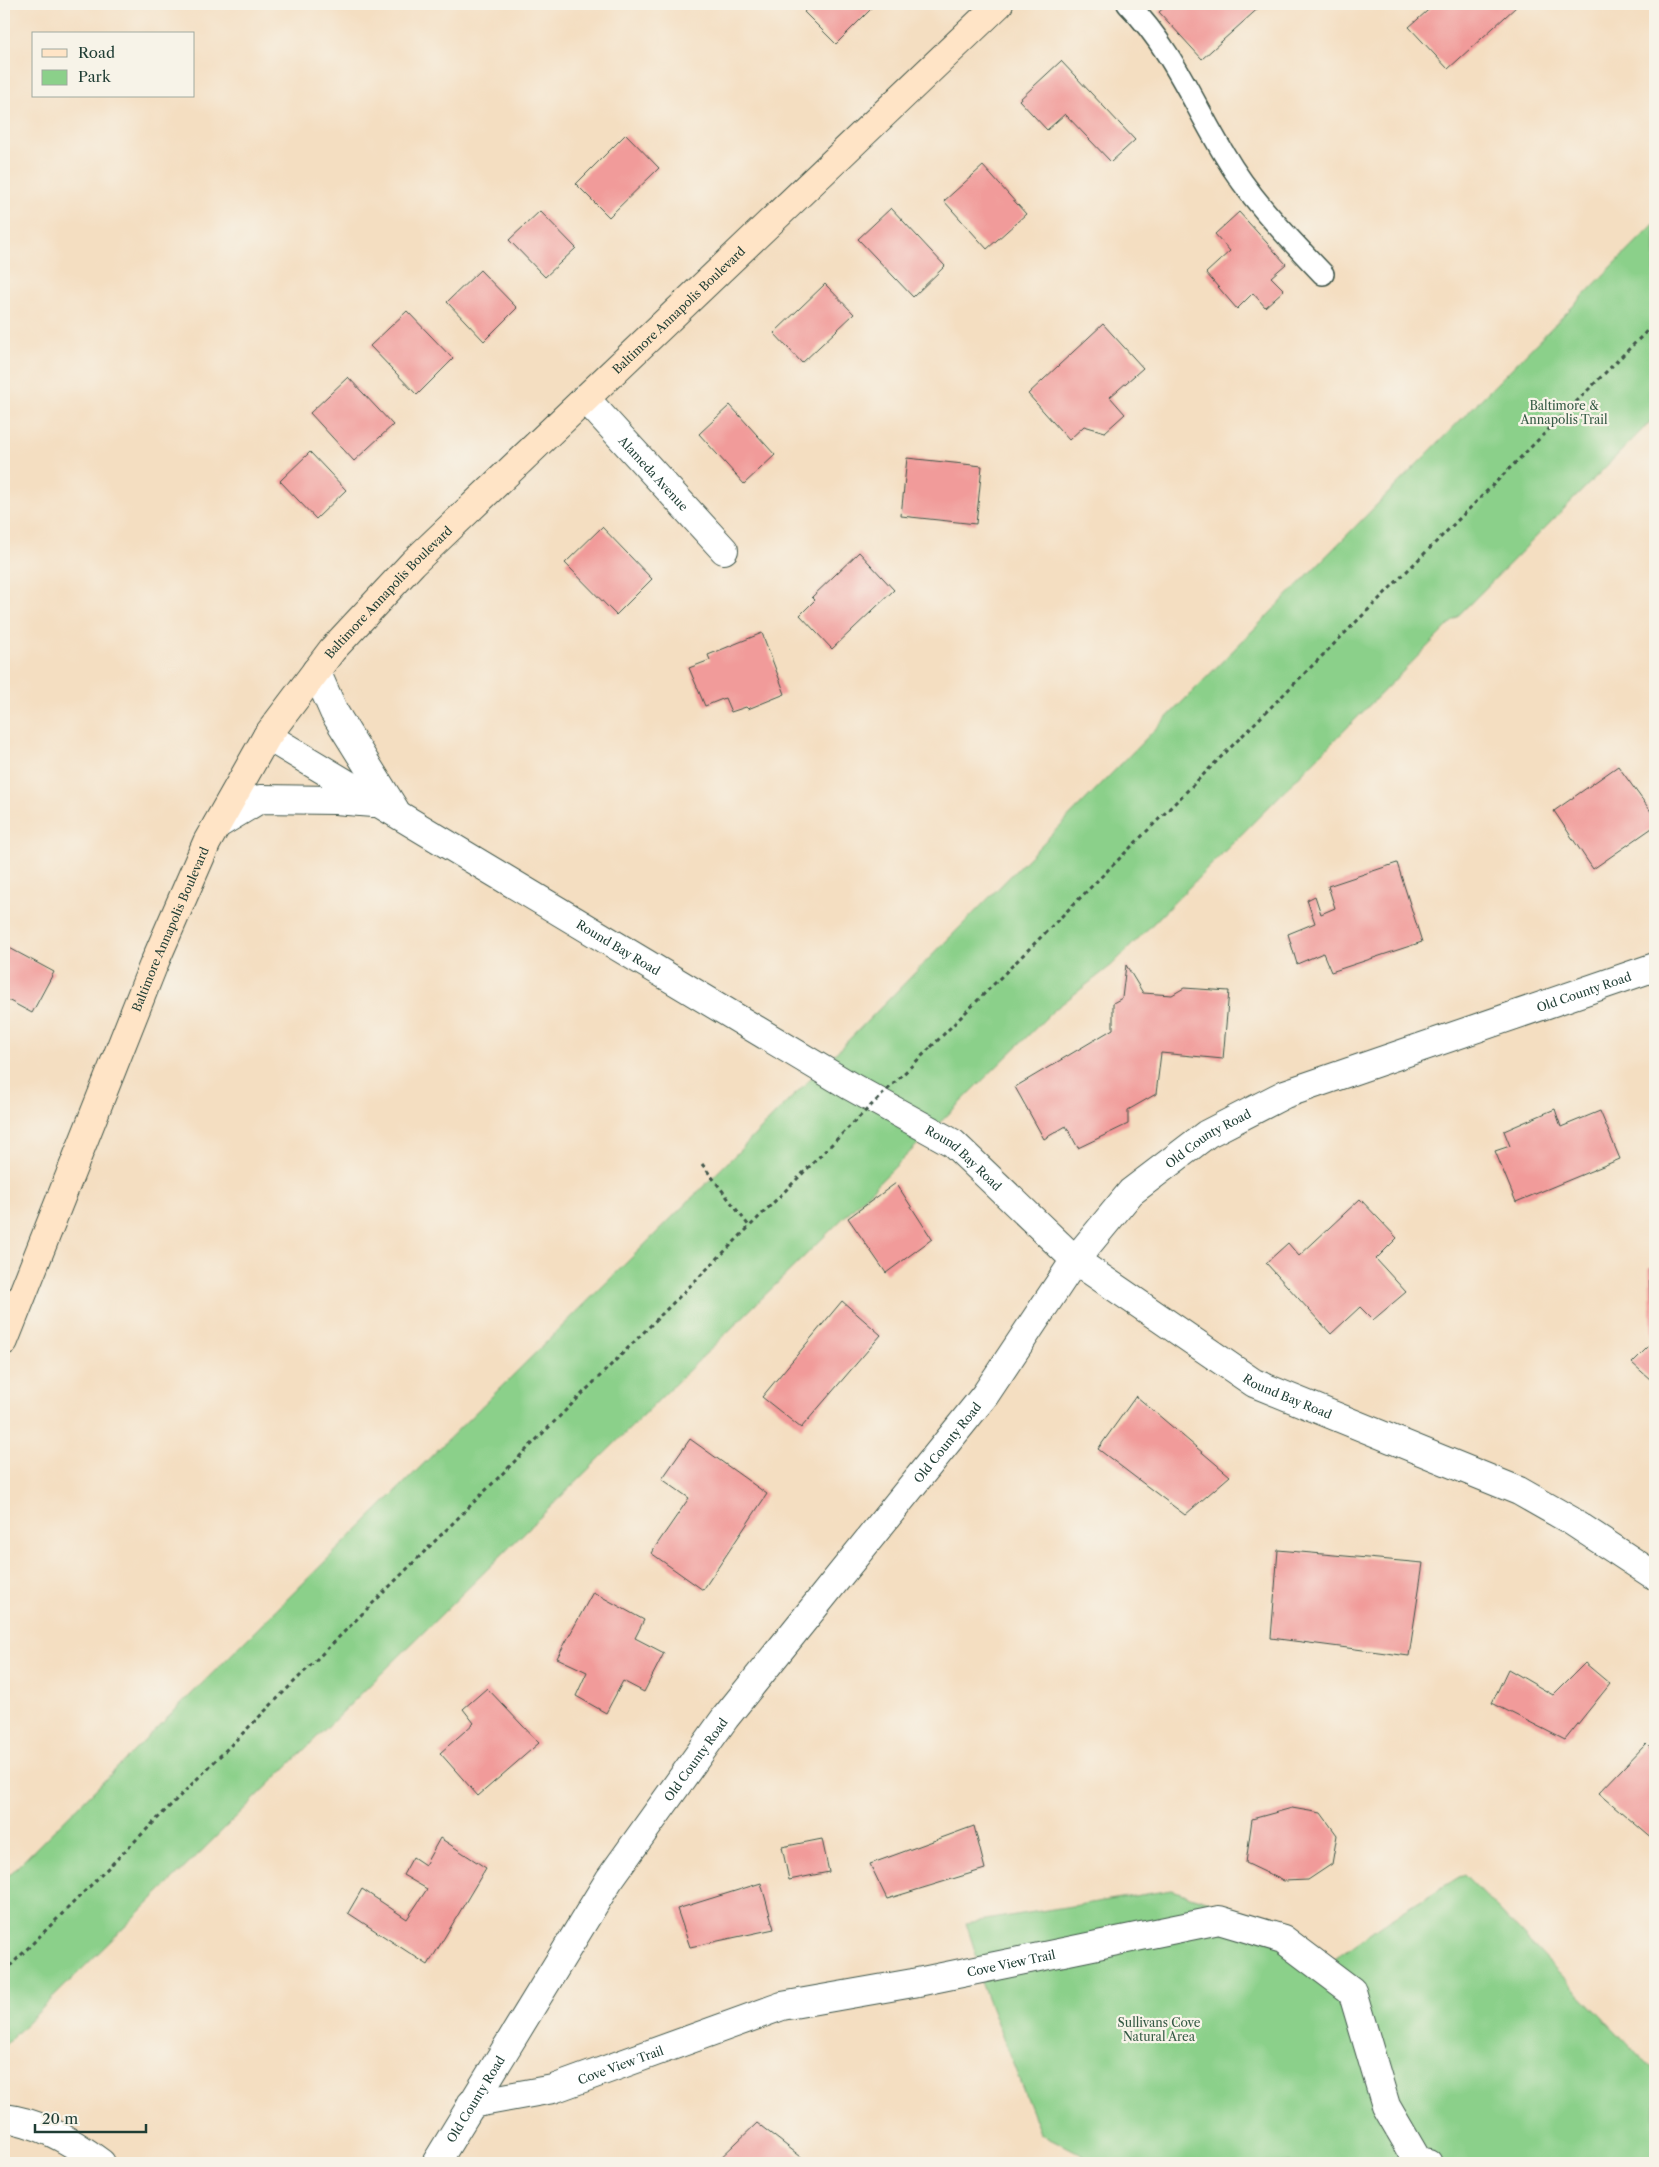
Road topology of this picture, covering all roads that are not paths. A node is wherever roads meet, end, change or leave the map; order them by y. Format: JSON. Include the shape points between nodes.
{"nodes":[{"id":1,"x":999,"y":4,"type":"edge"},
{"id":2,"x":1128,"y":4,"type":"edge"},
{"id":3,"x":1323,"y":274,"type":"dead end"},
{"id":4,"x":585,"y":398,"type":"junction"},
{"id":5,"x":724,"y":550,"type":"dead end"},
{"id":6,"x":316,"y":671,"type":"junction"},
{"id":7,"x":267,"y":736,"type":"junction"},
{"id":8,"x":389,"y":809,"type":"junction"},
{"id":9,"x":216,"y":825,"type":"junction"},
{"id":10,"x":1655,"y":967,"type":"edge"},
{"id":11,"x":1075,"y":1260,"type":"junction"},
{"id":12,"x":4,"y":1341,"type":"edge"},
{"id":13,"x":1655,"y":1576,"type":"edge"},
{"id":14,"x":471,"y":2104,"type":"junction"},
{"id":15,"x":4,"y":2118,"type":"edge"},
{"id":16,"x":101,"y":2163,"type":"edge"},
{"id":17,"x":436,"y":2163,"type":"edge"},
{"id":18,"x":1428,"y":2163,"type":"edge"}],
"edges":[{"from":1,"to":4,"type":"street","name":"Baltimore Annapolis Boulevard"},
{"from":2,"to":3,"type":"lane","via":[[1170,55],[1224,155],[1256,203]]},
{"from":4,"to":5,"type":"street","name":"Alameda Avenue"},
{"from":4,"to":6,"type":"street","name":"Baltimore Annapolis Boulevard","via":[[413,563]]},
{"from":6,"to":7,"type":"street","name":"Baltimore Annapolis Boulevard"},
{"from":6,"to":8,"type":"street","via":[[334,712]]},
{"from":7,"to":8,"type":"street","name":"Round Bay Road"},
{"from":7,"to":9,"type":"street","name":"Baltimore Annapolis Boulevard"},
{"from":8,"to":9,"type":"street","via":[[335,800],[260,799]]},
{"from":8,"to":11,"type":"street","name":"Round Bay Road","via":[[850,1086],[953,1143]]},
{"from":9,"to":12,"type":"street","name":"Baltimore Annapolis Boulevard","via":[[153,966]]},
{"from":10,"to":11,"type":"street","name":"Old County Road","via":[[1285,1094],[1207,1134],[1131,1192]]},
{"from":11,"to":13,"type":"street","name":"Round Bay Road","via":[[1254,1383],[1519,1492],[1570,1520]]},
{"from":11,"to":14,"type":"street","name":"Old County Road","via":[[985,1395],[725,1718],[610,1880]]},
{"from":14,"to":17,"type":"street","name":"Old County Road"},
{"from":14,"to":18,"type":"street","name":"Cove View Trail","via":[[553,2089],[782,2006],[913,1983],[1219,1920],[1283,1940],[1352,1991],[1386,2106],[1418,2161]]},
{"from":15,"to":16,"type":"street","via":[[18,2120],[75,2144]]}]}
